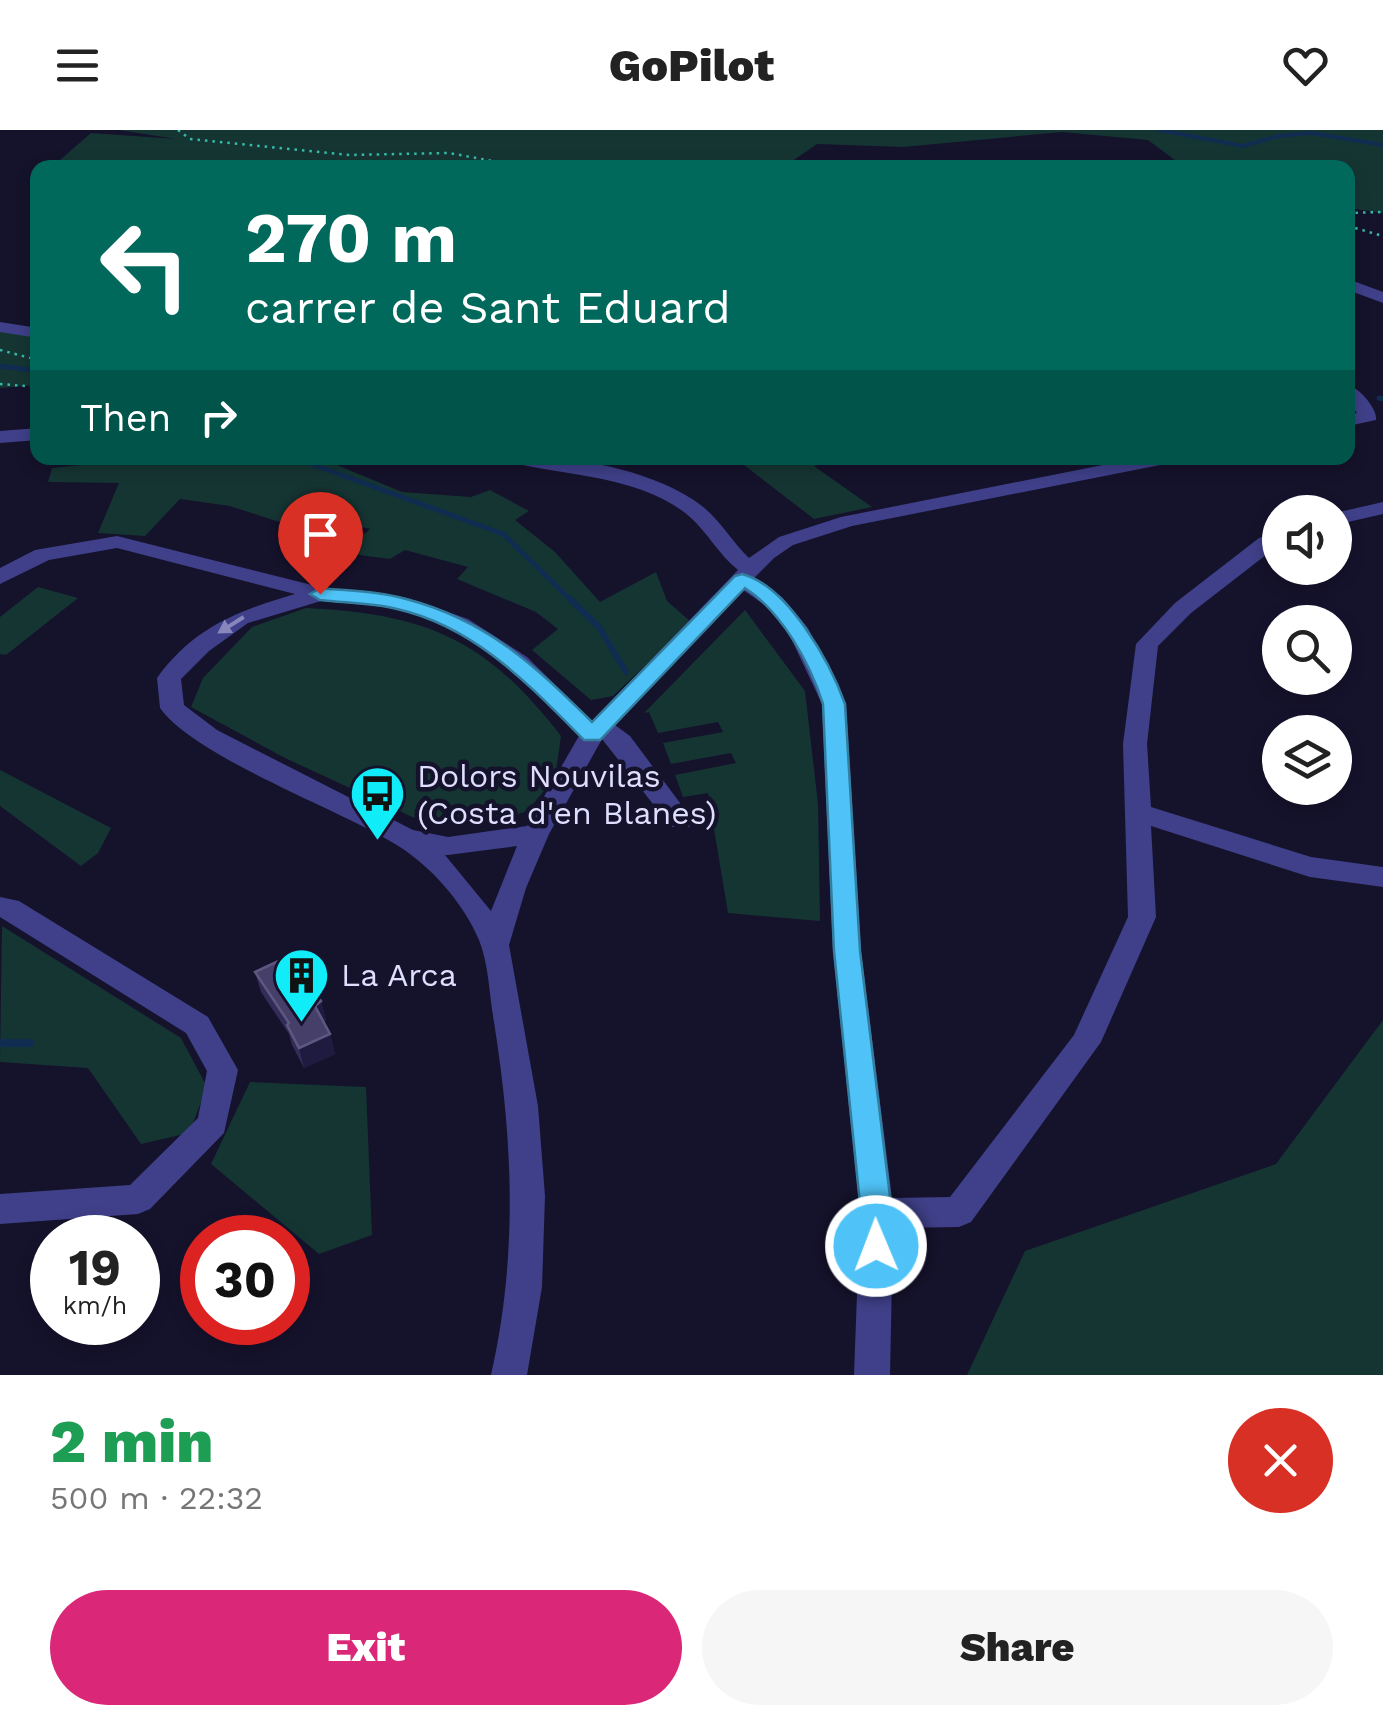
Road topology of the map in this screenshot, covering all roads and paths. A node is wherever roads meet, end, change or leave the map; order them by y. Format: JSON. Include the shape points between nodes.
{"nodes":[{"id":1,"x":178,"y":130,"type":"edge"},
{"id":2,"x":487,"y":160,"type":"edge"},
{"id":3,"x":1383,"y":212,"type":"edge"},
{"id":4,"x":1355,"y":213,"type":"edge"},
{"id":5,"x":1355,"y":228,"type":"edge"},
{"id":6,"x":1383,"y":236,"type":"edge"},
{"id":7,"x":1383,"y":278,"type":"edge"},
{"id":8,"x":1355,"y":284,"type":"edge"},
{"id":9,"x":1355,"y":287,"type":"edge"},
{"id":10,"x":1383,"y":298,"type":"edge"},
{"id":11,"x":0,"y":327,"type":"edge"},
{"id":12,"x":30,"y":333,"type":"edge"},
{"id":13,"x":0,"y":350,"type":"edge"},
{"id":14,"x":30,"y":358,"type":"edge"},
{"id":15,"x":0,"y":384,"type":"edge"},
{"id":16,"x":30,"y":386,"type":"edge"},
{"id":17,"x":1355,"y":399,"type":"edge"},
{"id":18,"x":1355,"y":419,"type":"edge"},
{"id":19,"x":30,"y":435,"type":"edge"},
{"id":20,"x":0,"y":437,"type":"edge"},
{"id":21,"x":564,"y":465,"type":"edge"},
{"id":22,"x":1130,"y":465,"type":"edge"},
{"id":23,"x":1383,"y":508,"type":"edge"},
{"id":24,"x":1352,"y":515,"type":"edge"},
{"id":25,"x":1262,"y":545,"type":"edge"},
{"id":26,"x":746,"y":574,"type":"junction"},
{"id":27,"x":0,"y":577,"type":"edge"},
{"id":28,"x":320,"y":594,"type":"junction"},
{"id":29,"x":597,"y":730,"type":"junction"},
{"id":30,"x":1138,"y":812,"type":"junction"},
{"id":31,"x":680,"y":821,"type":"dead end"},
{"id":32,"x":536,"y":834,"type":"junction"},
{"id":33,"x":406,"y":838,"type":"junction"},
{"id":34,"x":1383,"y":876,"type":"edge"},
{"id":35,"x":0,"y":906,"type":"edge"},
{"id":36,"x":496,"y":946,"type":"junction"},
{"id":37,"x":0,"y":1209,"type":"edge"},
{"id":38,"x":877,"y":1213,"type":"junction"},
{"id":39,"x":509,"y":1375,"type":"edge"},
{"id":40,"x":872,"y":1375,"type":"edge"}],
"edges":[{"from":1,"to":2,"type":"path","via":[[190,139],[349,155],[449,153]]},
{"from":3,"to":4,"type":"path"},
{"from":5,"to":6,"type":"path"},
{"from":7,"to":8,"type":"street"},
{"from":9,"to":10,"type":"street"},
{"from":11,"to":12,"type":"street"},
{"from":13,"to":14,"type":"path"},
{"from":15,"to":16,"type":"path"},
{"from":17,"to":18,"type":"street","via":[[1369,416]]},
{"from":19,"to":20,"type":"street"},
{"from":21,"to":26,"type":"street","via":[[610,472],[692,508],[728,543]]},
{"from":22,"to":26,"type":"street","via":[[848,521],[786,540]]},
{"from":23,"to":24,"type":"street"},
{"from":25,"to":30,"type":"street","via":[[1148,644],[1135,744]]},
{"from":26,"to":29,"type":"street"},
{"from":26,"to":38,"type":"street","via":[[776,604],[825,677],[834,704],[847,951]]},
{"from":27,"to":28,"type":"street","via":[[43,554],[116,542]]},
{"from":28,"to":29,"type":"street","via":[[400,603],[460,624],[518,662]]},
{"from":28,"to":33,"type":"street","one_way":true,"via":[[240,618],[201,646],[169,678],[172,708],[208,736]]},
{"from":29,"to":31,"type":"street","via":[[620,742]]},
{"from":29,"to":32,"type":"street"},
{"from":30,"to":34,"type":"street","via":[[1310,866]]},
{"from":30,"to":38,"type":"street","via":[[1142,916],[1086,1042],[959,1212]]},
{"from":32,"to":33,"type":"street","via":[[448,846]]},
{"from":32,"to":36,"type":"street"},
{"from":33,"to":36,"type":"street","via":[[454,877]]},
{"from":35,"to":37,"type":"street","via":[[197,1026],[223,1070],[213,1124],[138,1200]]},
{"from":36,"to":39,"type":"street","via":[[520,1080],[530,1198],[519,1339]]},
{"from":38,"to":40,"type":"street"}]}
